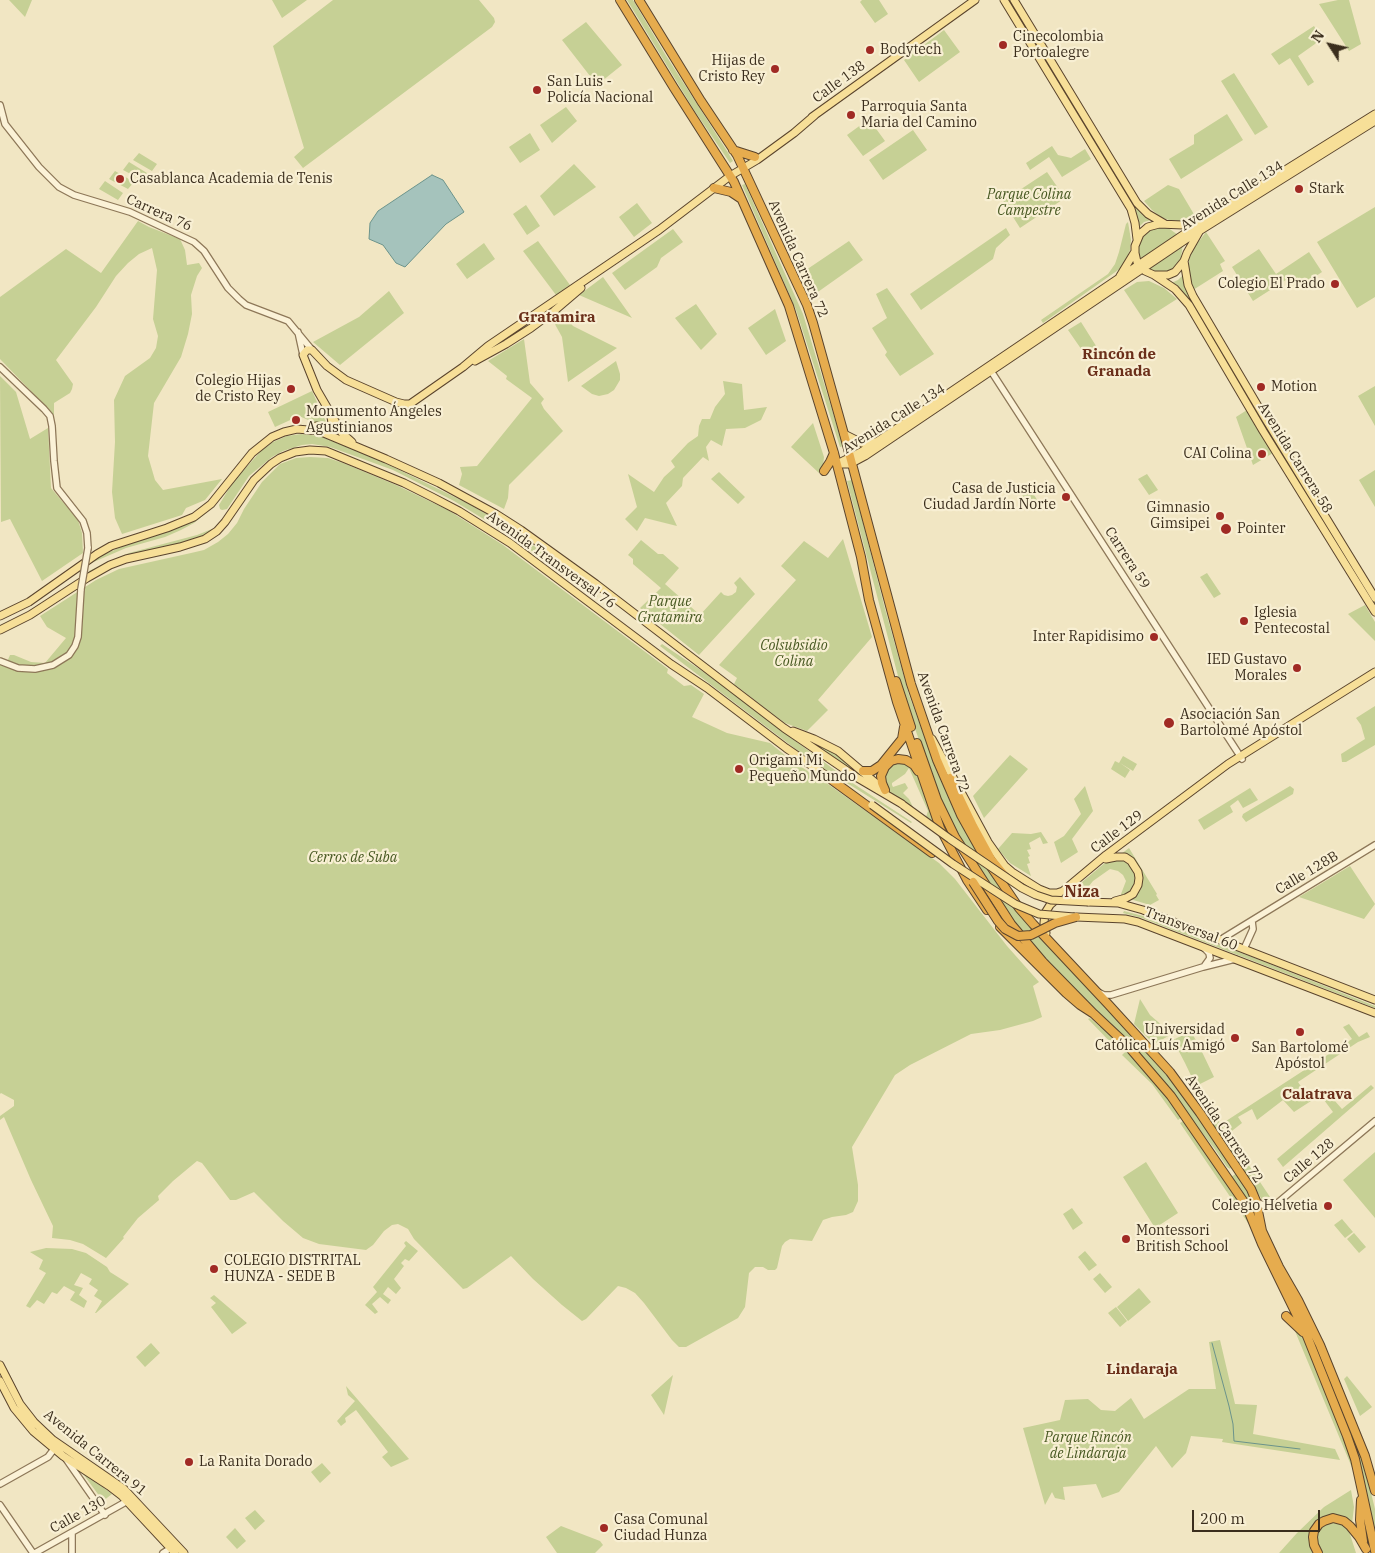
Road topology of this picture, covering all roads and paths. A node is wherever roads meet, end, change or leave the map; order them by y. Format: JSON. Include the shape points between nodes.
{"nodes":[{"id":1,"x":620,"y":0,"type":"edge"},
{"id":2,"x":640,"y":0,"type":"edge"},
{"id":3,"x":975,"y":0,"type":"edge"},
{"id":4,"x":1014,"y":0,"type":"edge"},
{"id":5,"x":1004,"y":1,"type":"edge"},
{"id":6,"x":0,"y":105,"type":"edge"},
{"id":7,"x":1375,"y":114,"type":"edge"},
{"id":8,"x":815,"y":115,"type":"junction"},
{"id":9,"x":1375,"y":121,"type":"edge"},
{"id":10,"x":734,"y":150,"type":"junction"},
{"id":11,"x":755,"y":157,"type":"junction"},
{"id":12,"x":743,"y":167,"type":"junction"},
{"id":13,"x":730,"y":176,"type":"junction"},
{"id":14,"x":714,"y":188,"type":"junction"},
{"id":15,"x":743,"y":201,"type":"junction"},
{"id":16,"x":1205,"y":220,"type":"junction"},
{"id":17,"x":1167,"y":224,"type":"junction"},
{"id":18,"x":1200,"y":230,"type":"junction"},
{"id":19,"x":1184,"y":237,"type":"junction"},
{"id":20,"x":1137,"y":239,"type":"junction"},
{"id":21,"x":1134,"y":253,"type":"junction"},
{"id":22,"x":1187,"y":253,"type":"junction"},
{"id":23,"x":1184,"y":261,"type":"junction"},
{"id":24,"x":1141,"y":267,"type":"junction"},
{"id":25,"x":603,"y":269,"type":"junction"},
{"id":26,"x":1153,"y":275,"type":"junction"},
{"id":27,"x":1115,"y":282,"type":"junction"},
{"id":28,"x":1124,"y":282,"type":"junction"},
{"id":29,"x":526,"y":321,"type":"junction"},
{"id":30,"x":531,"y":328,"type":"junction"},
{"id":31,"x":297,"y":330,"type":"junction"},
{"id":32,"x":312,"y":350,"type":"junction"},
{"id":33,"x":303,"y":355,"type":"junction"},
{"id":34,"x":0,"y":366,"type":"edge"},
{"id":35,"x":463,"y":367,"type":"junction"},
{"id":36,"x":991,"y":371,"type":"junction"},
{"id":37,"x":326,"y":405,"type":"junction"},
{"id":38,"x":844,"y":434,"type":"junction"},
{"id":39,"x":272,"y":437,"type":"junction"},
{"id":40,"x":878,"y":441,"type":"junction"},
{"id":41,"x":360,"y":448,"type":"junction"},
{"id":42,"x":834,"y":453,"type":"junction"},
{"id":43,"x":851,"y":460,"type":"junction"},
{"id":44,"x":837,"y":464,"type":"junction"},
{"id":45,"x":824,"y":471,"type":"dead end"},
{"id":46,"x":861,"y":557,"type":"junction"},
{"id":47,"x":1375,"y":598,"type":"edge"},
{"id":48,"x":1375,"y":612,"type":"edge"},
{"id":49,"x":0,"y":616,"type":"edge"},
{"id":50,"x":22,"y":620,"type":"junction"},
{"id":51,"x":0,"y":626,"type":"edge"},
{"id":52,"x":0,"y":630,"type":"edge"},
{"id":53,"x":0,"y":661,"type":"edge"},
{"id":54,"x":1375,"y":672,"type":"edge"},
{"id":55,"x":1375,"y":677,"type":"edge"},
{"id":56,"x":902,"y":718,"type":"junction"},
{"id":57,"x":784,"y":728,"type":"junction"},
{"id":58,"x":926,"y":729,"type":"junction"},
{"id":59,"x":1242,"y":758,"type":"junction"},
{"id":60,"x":862,"y":771,"type":"junction"},
{"id":61,"x":829,"y":778,"type":"junction"},
{"id":62,"x":924,"y":783,"type":"junction"},
{"id":63,"x":885,"y":790,"type":"junction"},
{"id":64,"x":902,"y":804,"type":"junction"},
{"id":65,"x":872,"y":805,"type":"joint"},
{"id":66,"x":1375,"y":846,"type":"edge"},
{"id":67,"x":1106,"y":859,"type":"junction"},
{"id":68,"x":1010,"y":880,"type":"junction"},
{"id":69,"x":970,"y":881,"type":"junction"},
{"id":70,"x":1039,"y":889,"type":"junction"},
{"id":71,"x":1111,"y":902,"type":"junction"},
{"id":72,"x":1048,"y":908,"type":"junction"},
{"id":73,"x":1076,"y":917,"type":"junction"},
{"id":74,"x":1252,"y":921,"type":"junction"},
{"id":75,"x":1220,"y":940,"type":"junction"},
{"id":76,"x":1050,"y":943,"type":"junction"},
{"id":77,"x":1203,"y":946,"type":"junction"},
{"id":78,"x":1244,"y":949,"type":"junction"},
{"id":79,"x":1235,"y":959,"type":"junction"},
{"id":80,"x":1203,"y":966,"type":"junction"},
{"id":81,"x":1097,"y":992,"type":"junction"},
{"id":82,"x":1112,"y":995,"type":"junction"},
{"id":83,"x":1375,"y":1000,"type":"edge"},
{"id":84,"x":1108,"y":1004,"type":"junction"},
{"id":85,"x":1375,"y":1013,"type":"edge"},
{"id":86,"x":1094,"y":1014,"type":"junction"},
{"id":87,"x":1147,"y":1047,"type":"junction"},
{"id":88,"x":1137,"y":1056,"type":"junction"},
{"id":89,"x":1375,"y":1121,"type":"edge"},
{"id":90,"x":1236,"y":1165,"type":"junction"},
{"id":91,"x":1222,"y":1168,"type":"junction"},
{"id":92,"x":1256,"y":1201,"type":"junction"},
{"id":93,"x":1286,"y":1316,"type":"dead end"},
{"id":94,"x":1307,"y":1336,"type":"junction"},
{"id":95,"x":0,"y":1366,"type":"edge"},
{"id":96,"x":0,"y":1381,"type":"edge"},
{"id":97,"x":54,"y":1449,"type":"junction"},
{"id":98,"x":63,"y":1456,"type":"junction"},
{"id":99,"x":0,"y":1484,"type":"edge"},
{"id":100,"x":1361,"y":1488,"type":"junction"},
{"id":101,"x":1375,"y":1492,"type":"edge"},
{"id":102,"x":131,"y":1500,"type":"junction"},
{"id":103,"x":0,"y":1505,"type":"edge"},
{"id":104,"x":105,"y":1515,"type":"junction"},
{"id":105,"x":72,"y":1533,"type":"junction"},
{"id":106,"x":173,"y":1551,"type":"edge"},
{"id":107,"x":1366,"y":1551,"type":"edge"},
{"id":108,"x":1375,"y":1551,"type":"edge"},
{"id":109,"x":34,"y":1553,"type":"edge"},
{"id":110,"x":72,"y":1553,"type":"edge"},
{"id":111,"x":163,"y":1553,"type":"edge"},
{"id":112,"x":184,"y":1553,"type":"edge"},
{"id":113,"x":1318,"y":1553,"type":"edge"}],
"edges":[{"from":1,"to":13,"type":"highway","name":"Avenida Carrera 72"},
{"from":2,"to":10,"type":"highway","name":"Avenida Carrera 72"},
{"from":3,"to":8,"type":"main road","name":"Calle 138"},
{"from":4,"to":17,"type":"main road","via":[[1137,203],[1148,214]]},
{"from":5,"to":20,"type":"main road","via":[[1134,214]]},
{"from":6,"to":31,"type":"street","name":"Carrera 76","via":[[5,124],[59,187],[74,195],[130,212],[194,242],[204,251],[223,282],[246,305],[288,321]]},
{"from":7,"to":16,"type":"main road","name":"Avenida Calle 134"},
{"from":8,"to":11,"type":"main road","name":"Calle 138"},
{"from":8,"to":12,"type":"main road","name":"Calle 138","via":[[757,160]]},
{"from":9,"to":18,"type":"main road","name":"Avenida Calle 134"},
{"from":10,"to":11,"type":"highway"},
{"from":10,"to":12,"type":"highway","name":"Avenida Carrera 72"},
{"from":11,"to":12,"type":"main road","name":"Calle 138"},
{"from":12,"to":13,"type":"main road","name":"Calle 138"},
{"from":12,"to":38,"type":"highway","name":"Avenida Carrera 72","via":[[813,323]]},
{"from":13,"to":14,"type":"main road","name":"Calle 138"},
{"from":13,"to":15,"type":"highway","name":"Avenida Carrera 72"},
{"from":14,"to":15,"type":"highway","via":[[731,192]]},
{"from":14,"to":25,"type":"main road","name":"Calle 138"},
{"from":15,"to":42,"type":"highway","name":"Avenida Carrera 72","via":[[794,322]]},
{"from":16,"to":17,"type":"main road","via":[[1191,224]]},
{"from":16,"to":19,"type":"main road","name":"Avenida Calle 134"},
{"from":17,"to":19,"type":"main road"},
{"from":17,"to":20,"type":"main road","via":[[1148,227]]},
{"from":18,"to":19,"type":"main road","name":"Avenida Calle 134"},
{"from":18,"to":22,"type":"main road"},
{"from":19,"to":22,"type":"main road"},
{"from":19,"to":24,"type":"main road","name":"Avenida Calle 134"},
{"from":20,"to":21,"type":"main road"},
{"from":21,"to":24,"type":"main road"},
{"from":21,"to":27,"type":"main road"},
{"from":22,"to":23,"type":"main road"},
{"from":23,"to":26,"type":"main road","via":[[1168,275]]},
{"from":23,"to":47,"type":"main road","name":"Avenida Carrera 58","via":[[1193,296]]},
{"from":24,"to":26,"type":"main road","name":"Avenida Carrera 58"},
{"from":24,"to":27,"type":"main road","name":"Avenida Calle 134"},
{"from":24,"to":28,"type":"main road","name":"Avenida Calle 134"},
{"from":25,"to":29,"type":"main road","name":"Calle 138"},
{"from":25,"to":30,"type":"main road","name":"Calle 138"},
{"from":26,"to":28,"type":"main road"},
{"from":26,"to":48,"type":"main road","name":"Avenida Carrera 58","via":[[1175,289],[1189,305]]},
{"from":27,"to":40,"type":"main road","name":"Avenida Calle 134"},
{"from":28,"to":36,"type":"main road","name":"Avenida Calle 134"},
{"from":29,"to":30,"type":"main road"},
{"from":29,"to":35,"type":"main road","name":"Calle 138"},
{"from":30,"to":35,"type":"main road","name":"Calle 138"},
{"from":31,"to":32,"type":"street","name":"Carrera 76"},
{"from":31,"to":33,"type":"street"},
{"from":32,"to":33,"type":"main road"},
{"from":32,"to":35,"type":"main road","name":"Calle 138","via":[[326,366],[346,380],[401,404],[414,402]]},
{"from":33,"to":37,"type":"main road"},
{"from":34,"to":53,"type":"street","bridge":true,"via":[[50,416],[57,488],[84,521],[88,533],[77,641],[72,651],[53,665],[35,669],[18,668]]},
{"from":36,"to":43,"type":"main road","name":"Avenida Calle 134","via":[[865,456]]},
{"from":36,"to":59,"type":"street","name":"Carrera 59"},
{"from":37,"to":39,"type":"main road","via":[[332,420],[330,426],[296,426]]},
{"from":37,"to":41,"type":"main road","via":[[342,433]]},
{"from":38,"to":40,"type":"main road","via":[[862,443]]},
{"from":38,"to":43,"type":"highway","name":"Avenida Carrera 72"},
{"from":39,"to":41,"type":"main road","name":"Avenida Transversal 76","via":[[291,430],[313,430]]},
{"from":39,"to":49,"type":"main road","via":[[252,453],[214,500],[194,517],[111,546],[29,602]]},
{"from":40,"to":43,"type":"main road","name":"Avenida Calle 134"},
{"from":41,"to":57,"type":"main road","name":"Avenida Transversal 76","via":[[439,483],[522,530]]},
{"from":42,"to":44,"type":"highway","name":"Avenida Carrera 72"},
{"from":42,"to":45,"type":"highway"},
{"from":43,"to":44,"type":"main road","name":"Avenida Calle 134","via":[[844,465]]},
{"from":43,"to":58,"type":"highway","name":"Avenida Carrera 72"},
{"from":44,"to":46,"type":"highway","name":"Avenida Carrera 72"},
{"from":46,"to":56,"type":"highway","name":"Avenida Carrera 72","via":[[869,600]]},
{"from":46,"to":86,"type":"highway","name":"Avenida Carrera 72","via":[[904,709],[950,828],[1015,930]]},
{"from":50,"to":51,"type":"main road"},
{"from":50,"to":52,"type":"main road"},
{"from":50,"to":61,"type":"main road","name":"Avenida Transversal 76","via":[[110,564],[205,539],[225,522],[259,475],[280,458],[295,452],[326,451],[432,496],[510,543]]},
{"from":54,"to":59,"type":"main road","name":"Calle 129"},
{"from":55,"to":59,"type":"main road","name":"Calle 129"},
{"from":56,"to":60,"type":"highway","via":[[904,732],[899,743],[876,768]]},
{"from":56,"to":62,"type":"highway","name":"Avenida Carrera 72"},
{"from":57,"to":60,"type":"main road","name":"Avenida Transversal 76","via":[[833,748]]},
{"from":57,"to":64,"type":"main road","name":"Avenida Transversal 76"},
{"from":58,"to":68,"type":"highway","bridge":true,"via":[[973,826],[992,859]]},
{"from":58,"to":70,"type":"main road","name":"Calle 129","via":[[999,858],[1008,869]]},
{"from":58,"to":76,"type":"highway","name":"Avenida Carrera 72","via":[[943,775],[973,838],[1019,908]]},
{"from":59,"to":67,"type":"main road","name":"Calle 129"},
{"from":59,"to":70,"type":"main road","name":"Calle 129","via":[[1191,791],[1063,891],[1051,894]]},
{"from":60,"to":63,"type":"main road","name":"Avenida Transversal 76"},
{"from":61,"to":65,"type":"main road","name":"Avenida Transversal 76"},
{"from":61,"to":69,"type":"highway"},
{"from":62,"to":63,"type":"highway","via":[[914,765],[894,759],[883,770]]},
{"from":62,"to":69,"type":"highway","name":"Avenida Carrera 72","via":[[936,820]]},
{"from":63,"to":64,"type":"main road","name":"Avenida Transversal 76"},
{"from":64,"to":68,"type":"main road","name":"Transversal 60","bridge":true},
{"from":65,"to":73,"type":"main road","name":"Transversal 60","bridge":true,"via":[[1015,904],[1039,914]]},
{"from":66,"to":74,"type":"street","name":"Calle 128B"},
{"from":67,"to":71,"type":"main road","via":[[1116,856],[1132,861],[1139,878],[1132,894]]},
{"from":67,"to":72,"type":"main road","name":"Calle 129"},
{"from":68,"to":71,"type":"main road","name":"Transversal 60","bridge":true,"via":[[1051,900]]},
{"from":69,"to":73,"type":"highway","bridge":true,"via":[[998,922],[1018,936],[1031,935]]},
{"from":69,"to":86,"type":"highway","name":"Avenida Carrera 72","via":[[1005,933],[1066,993]]},
{"from":70,"to":72,"type":"main road","via":[[1048,898]]},
{"from":71,"to":75,"type":"main road","name":"Transversal 60","via":[[1143,910]]},
{"from":72,"to":76,"type":"main road","via":[[1044,923]]},
{"from":73,"to":77,"type":"main road","name":"Transversal 60","via":[[1131,920]]},
{"from":74,"to":75,"type":"street","name":"Calle 128B"},
{"from":74,"to":78,"type":"street","via":[[1253,929]]},
{"from":75,"to":78,"type":"main road","name":"Transversal 60"},
{"from":76,"to":81,"type":"highway","name":"Avenida Carrera 72"},
{"from":77,"to":79,"type":"main road","name":"Transversal 60"},
{"from":77,"to":80,"type":"street","via":[[1210,958]]},
{"from":78,"to":83,"type":"main road","name":"Transversal 60"},
{"from":79,"to":80,"type":"street"},
{"from":79,"to":85,"type":"main road","name":"Transversal 60"},
{"from":80,"to":82,"type":"street"},
{"from":81,"to":82,"type":"street"},
{"from":81,"to":84,"type":"highway","name":"Avenida Carrera 72"},
{"from":82,"to":84,"type":"street"},
{"from":84,"to":87,"type":"highway","name":"Avenida Carrera 72"},
{"from":86,"to":88,"type":"highway","name":"Avenida Carrera 72"},
{"from":87,"to":88,"type":"highway","via":[[1137,1047]]},
{"from":87,"to":90,"type":"highway","name":"Avenida Carrera 72","via":[[1170,1072]]},
{"from":88,"to":91,"type":"highway","name":"Avenida Carrera 72","via":[[1172,1096]]},
{"from":89,"to":92,"type":"street","name":"Calle 128","via":[[1272,1207]]},
{"from":90,"to":91,"type":"highway","via":[[1233,1173]]},
{"from":90,"to":92,"type":"highway","name":"Avenida Carrera 72"},
{"from":91,"to":94,"type":"highway","name":"Avenida Carrera 72","via":[[1246,1205]]},
{"from":92,"to":101,"type":"highway","name":"Avenida Carrera 72","via":[[1262,1231],[1320,1345],[1363,1448]]},
{"from":93,"to":94,"type":"highway"},
{"from":94,"to":100,"type":"highway","name":"Avenida Carrera 72","via":[[1347,1436]]},
{"from":95,"to":102,"type":"main road","name":"Avenida Carrera 91","via":[[20,1404],[34,1422],[54,1440],[116,1483]]},
{"from":96,"to":97,"type":"main road","name":"Avenida Carrera 91","via":[[20,1416]]},
{"from":97,"to":98,"type":"main road","name":"Avenida Carrera 91"},
{"from":97,"to":99,"type":"street","via":[[49,1456]]},
{"from":98,"to":102,"type":"main road","name":"Avenida Carrera 91"},
{"from":98,"to":104,"type":"street"},
{"from":100,"to":107,"type":"highway","name":"Avenida Carrera 72","via":[[1360,1524]]},
{"from":100,"to":108,"type":"highway","name":"Avenida Carrera 72"},
{"from":102,"to":104,"type":"street","name":"Calle 130"},
{"from":102,"to":106,"type":"main road","name":"Avenida Carrera 91"},
{"from":102,"to":112,"type":"main road","name":"Avenida Carrera 91"},
{"from":103,"to":109,"type":"street"},
{"from":104,"to":105,"type":"street","name":"Calle 130"},
{"from":105,"to":109,"type":"street","name":"Calle 130"},
{"from":105,"to":110,"type":"street"},
{"from":106,"to":111,"type":"street"},
{"from":107,"to":113,"type":"highway","via":[[1350,1526],[1333,1518],[1319,1524],[1314,1531],[1314,1545]]}]}
